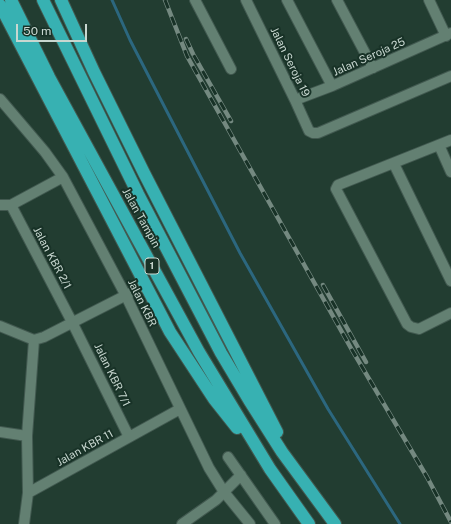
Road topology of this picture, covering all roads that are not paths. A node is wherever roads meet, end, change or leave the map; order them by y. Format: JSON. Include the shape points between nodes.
{"nodes":[{"id":1,"x":11,"y":0,"type":"edge"},
{"id":2,"x":43,"y":0,"type":"edge"},
{"id":3,"x":61,"y":0,"type":"edge"},
{"id":4,"x":195,"y":0,"type":"edge"},
{"id":5,"x":246,"y":0,"type":"edge"},
{"id":6,"x":337,"y":0,"type":"edge"},
{"id":7,"x":429,"y":0,"type":"edge"},
{"id":8,"x":291,"y":1,"type":"edge"},
{"id":9,"x":0,"y":5,"type":"edge"},
{"id":10,"x":449,"y":35,"type":"edge"},
{"id":11,"x":373,"y":68,"type":"junction"},
{"id":12,"x":231,"y":69,"type":"dead end"},
{"id":13,"x":451,"y":76,"type":"edge"},
{"id":14,"x":332,"y":86,"type":"junction"},
{"id":15,"x":0,"y":99,"type":"edge"},
{"id":16,"x":295,"y":100,"type":"junction"},
{"id":17,"x":451,"y":140,"type":"edge"},
{"id":18,"x":439,"y":145,"type":"junction"},
{"id":19,"x":394,"y":164,"type":"junction"},
{"id":20,"x":451,"y":172,"type":"edge"},
{"id":21,"x":63,"y":177,"type":"junction"},
{"id":22,"x":0,"y":205,"type":"edge"},
{"id":23,"x":11,"y":205,"type":"junction"},
{"id":24,"x":451,"y":281,"type":"edge"},
{"id":25,"x":146,"y":286,"type":"junction"},
{"id":26,"x":126,"y":296,"type":"junction"},
{"id":27,"x":451,"y":312,"type":"edge"},
{"id":28,"x":72,"y":322,"type":"junction"},
{"id":29,"x":0,"y":326,"type":"edge"},
{"id":30,"x":34,"y":340,"type":"junction"},
{"id":31,"x":180,"y":409,"type":"junction"},
{"id":32,"x":0,"y":432,"type":"edge"},
{"id":33,"x":27,"y":436,"type":"junction"},
{"id":34,"x":129,"y":437,"type":"junction"},
{"id":35,"x":282,"y":452,"type":"junction"},
{"id":36,"x":228,"y":457,"type":"dead end"},
{"id":37,"x":270,"y":469,"type":"junction"},
{"id":38,"x":240,"y":475,"type":"junction"},
{"id":39,"x":224,"y":492,"type":"junction"},
{"id":40,"x":28,"y":493,"type":"junction"},
{"id":41,"x":24,"y":524,"type":"edge"},
{"id":42,"x":182,"y":524,"type":"edge"},
{"id":43,"x":250,"y":524,"type":"edge"},
{"id":44,"x":275,"y":524,"type":"edge"},
{"id":45,"x":309,"y":524,"type":"edge"},
{"id":46,"x":335,"y":524,"type":"edge"}],
"edges":[{"from":1,"to":37,"type":"highway","name":"Jalan Tampin","number":"1","via":[[49,77],[199,352]]},
{"from":2,"to":35,"type":"highway","name":"Jalan Tampin","number":"1","via":[[138,194],[221,353]]},
{"from":3,"to":35,"type":"highway","via":[[141,166],[281,439]]},
{"from":4,"to":12,"type":"street"},
{"from":5,"to":16,"type":"street","name":"Jalan Seroja 19"},
{"from":6,"to":11,"type":"street"},
{"from":7,"to":10,"type":"street"},
{"from":8,"to":14,"type":"street"},
{"from":9,"to":25,"type":"highway"},
{"from":10,"to":11,"type":"street","name":"Jalan Seroja 25"},
{"from":11,"to":14,"type":"street","name":"Jalan Seroja 25"},
{"from":13,"to":16,"type":"street","name":"Jalan Seroja 19","via":[[318,133],[309,131]]},
{"from":14,"to":16,"type":"street","name":"Jalan Seroja 25"},
{"from":15,"to":21,"type":"street","name":"Jalan KBR"},
{"from":17,"to":18,"type":"street"},
{"from":18,"to":19,"type":"street"},
{"from":18,"to":20,"type":"street"},
{"from":19,"to":24,"type":"street"},
{"from":19,"to":27,"type":"street","via":[[338,185],[337,191],[407,324],[418,329]]},
{"from":21,"to":23,"type":"street"},
{"from":21,"to":26,"type":"street","name":"Jalan KBR"},
{"from":22,"to":23,"type":"street"},
{"from":23,"to":28,"type":"street","name":"Jalan KBR 2/1"},
{"from":25,"to":26,"type":"street"},
{"from":25,"to":37,"type":"highway","via":[[170,332],[214,400]]},
{"from":26,"to":28,"type":"street"},
{"from":26,"to":31,"type":"street","name":"Jalan KBR"},
{"from":28,"to":30,"type":"street"},
{"from":28,"to":34,"type":"street","name":"Jalan KBR 7/1"},
{"from":29,"to":30,"type":"street"},
{"from":30,"to":33,"type":"street"},
{"from":31,"to":34,"type":"street","name":"Jalan KBR 11"},
{"from":31,"to":39,"type":"street","name":"Jalan KBR","via":[[209,468]]},
{"from":32,"to":33,"type":"street"},
{"from":33,"to":40,"type":"street"},
{"from":34,"to":40,"type":"street","name":"Jalan KBR 11"},
{"from":35,"to":46,"type":"highway","name":"Jalan Tampin","number":"1"},
{"from":36,"to":38,"type":"street"},
{"from":37,"to":45,"type":"highway","name":"Jalan Tampin","number":"1"},
{"from":38,"to":39,"type":"street"},
{"from":38,"to":44,"type":"street"},
{"from":39,"to":42,"type":"street","via":[[209,506]]},
{"from":39,"to":43,"type":"street","name":"Jalan KBR"},
{"from":40,"to":41,"type":"street"}]}
